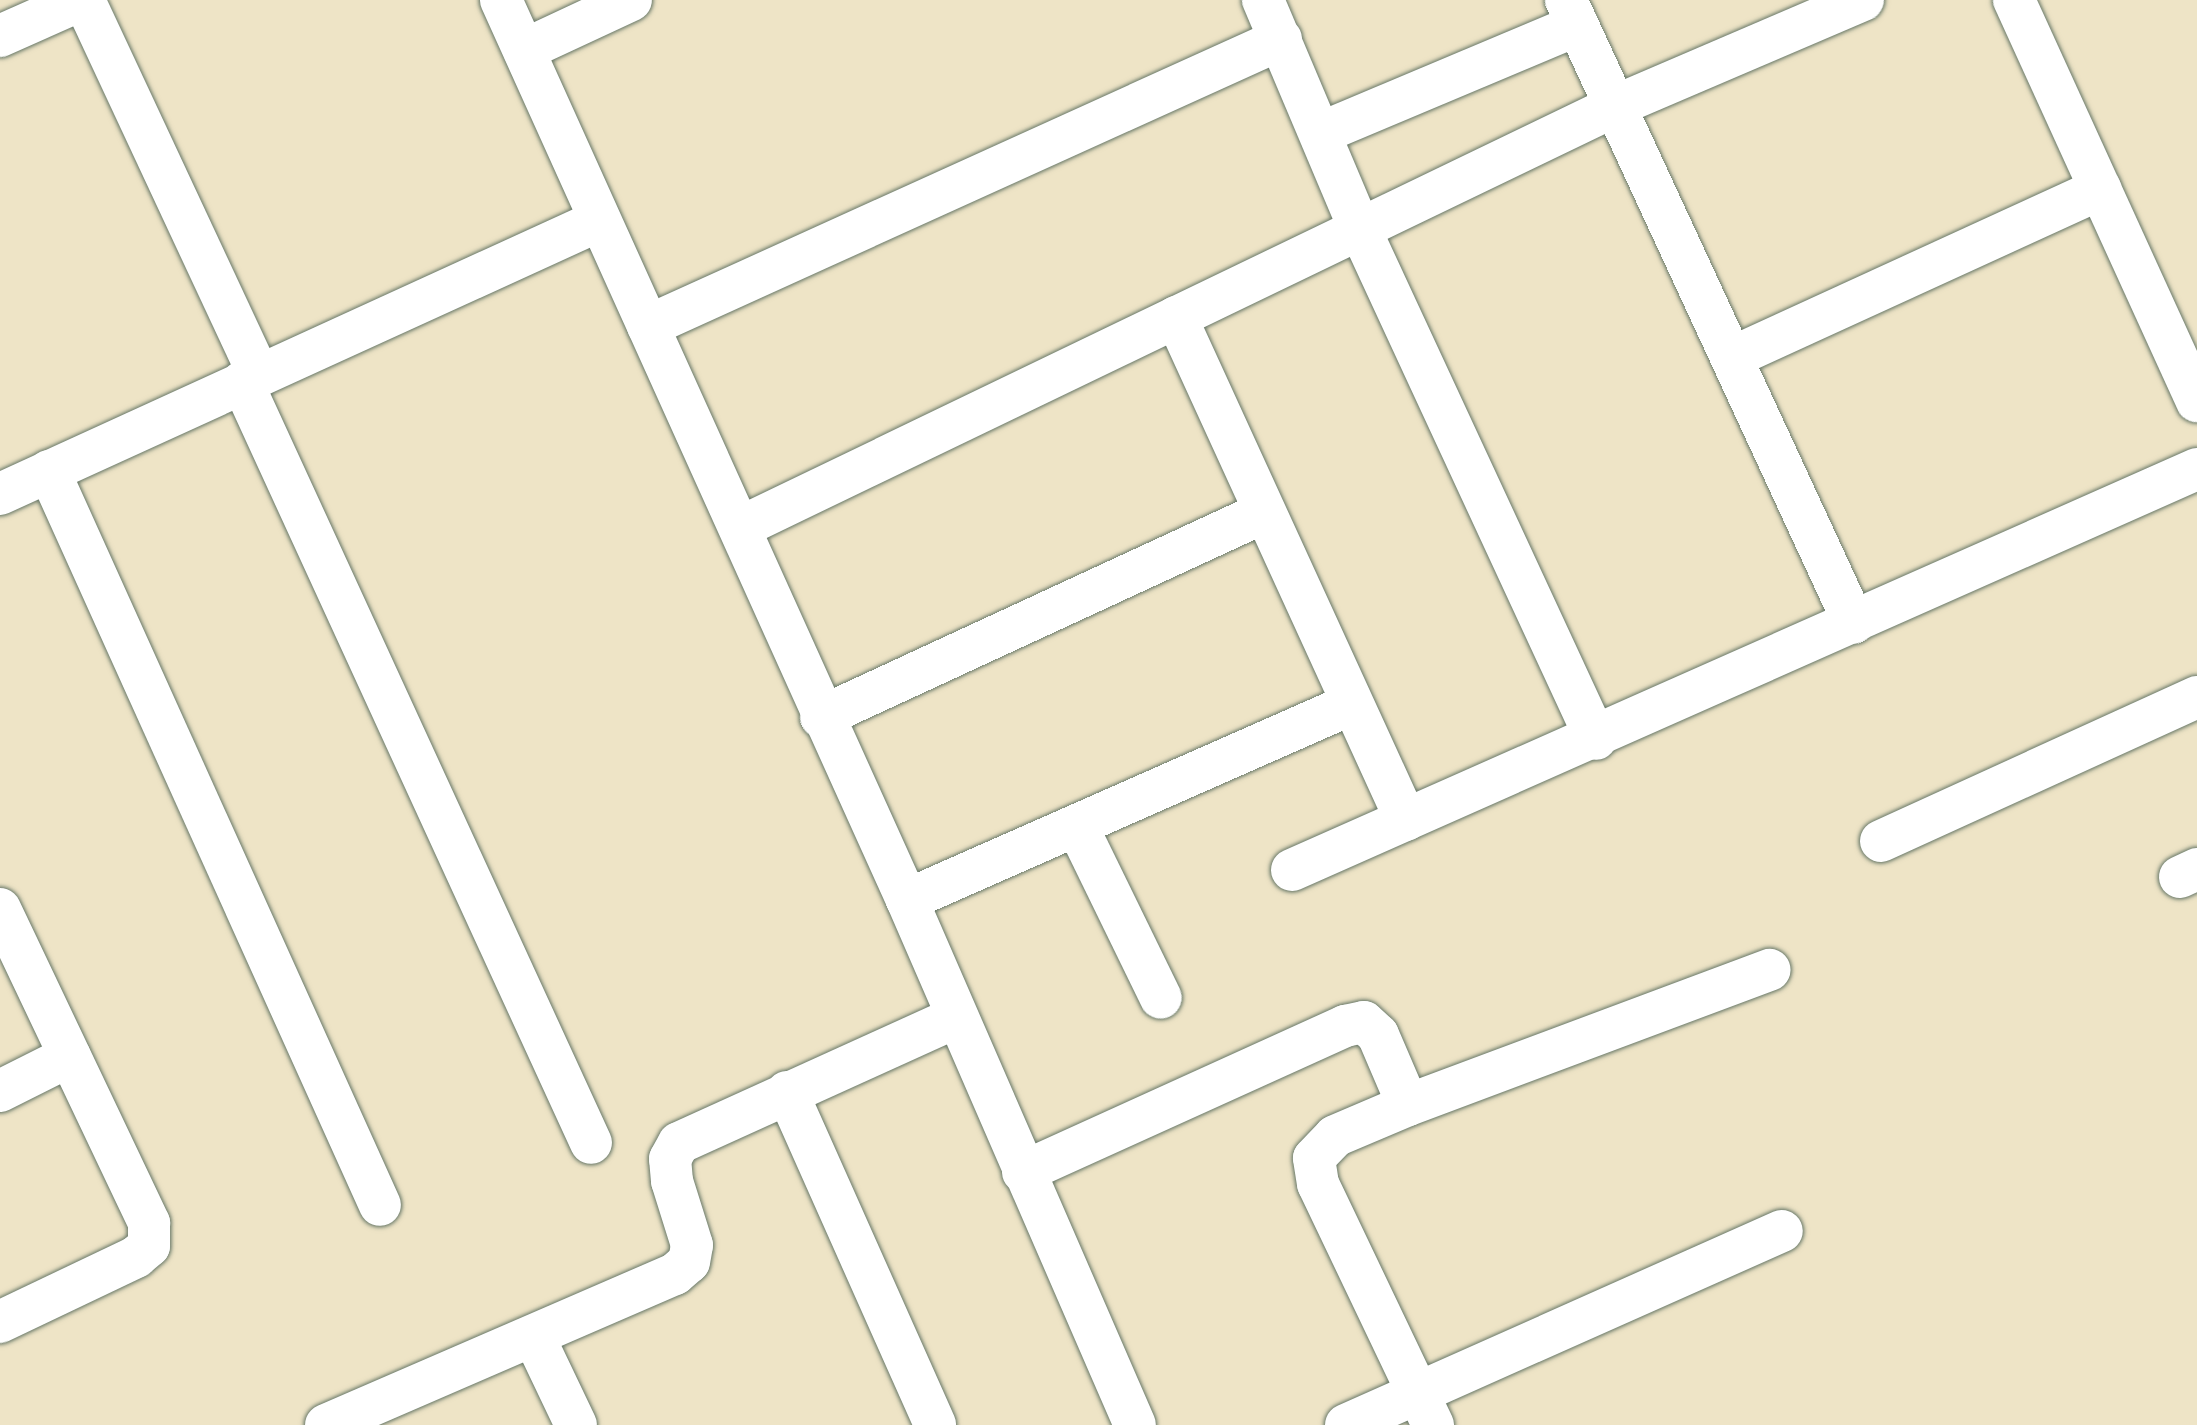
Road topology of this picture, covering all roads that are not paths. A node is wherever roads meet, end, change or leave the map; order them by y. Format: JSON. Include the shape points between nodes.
{"nodes":[{"id":1,"x":83,"y":0,"type":"edge"},
{"id":2,"x":501,"y":0,"type":"edge"},
{"id":3,"x":631,"y":0,"type":"edge"},
{"id":4,"x":1263,"y":0,"type":"edge"},
{"id":5,"x":1863,"y":0,"type":"edge"},
{"id":6,"x":2014,"y":0,"type":"edge"},
{"id":7,"x":1571,"y":12,"type":"edge"},
{"id":8,"x":0,"y":36,"type":"edge"},
{"id":9,"x":1281,"y":39,"type":"junction"},
{"id":10,"x":524,"y":50,"type":"junction"},
{"id":11,"x":1613,"y":107,"type":"junction"},
{"id":12,"x":1323,"y":132,"type":"junction"},
{"id":13,"x":2100,"y":189,"type":"junction"},
{"id":14,"x":598,"y":221,"type":"junction"},
{"id":15,"x":1359,"y":227,"type":"junction"},
{"id":16,"x":1176,"y":317,"type":"junction"},
{"id":17,"x":648,"y":326,"type":"junction"},
{"id":18,"x":1733,"y":357,"type":"junction"},
{"id":19,"x":250,"y":378,"type":"junction"},
{"id":20,"x":2197,"y":401,"type":"edge"},
{"id":21,"x":2197,"y":469,"type":"edge"},
{"id":22,"x":49,"y":471,"type":"junction"},
{"id":23,"x":0,"y":494,"type":"edge"},
{"id":24,"x":1264,"y":512,"type":"junction"},
{"id":25,"x":741,"y":527,"type":"junction"},
{"id":26,"x":1854,"y":623,"type":"junction"},
{"id":27,"x":2197,"y":697,"type":"edge"},
{"id":28,"x":1351,"y":704,"type":"junction"},
{"id":29,"x":821,"y":717,"type":"junction"},
{"id":30,"x":1596,"y":739,"type":"junction"},
{"id":31,"x":1406,"y":820,"type":"junction"},
{"id":32,"x":1077,"y":826,"type":"junction"},
{"id":33,"x":1881,"y":841,"type":"dead end"},
{"id":34,"x":1292,"y":870,"type":"dead end"},
{"id":35,"x":907,"y":900,"type":"junction"},
{"id":36,"x":0,"y":909,"type":"edge"},
{"id":37,"x":1770,"y":970,"type":"dead end"},
{"id":38,"x":1161,"y":998,"type":"dead end"},
{"id":39,"x":955,"y":1018,"type":"junction"},
{"id":40,"x":70,"y":1056,"type":"junction"},
{"id":41,"x":0,"y":1091,"type":"edge"},
{"id":42,"x":787,"y":1092,"type":"junction"},
{"id":43,"x":1408,"y":1105,"type":"junction"},
{"id":44,"x":591,"y":1143,"type":"dead end"},
{"id":45,"x":1023,"y":1172,"type":"junction"},
{"id":46,"x":380,"y":1205,"type":"dead end"},
{"id":47,"x":1782,"y":1231,"type":"dead end"},
{"id":48,"x":0,"y":1322,"type":"edge"},
{"id":49,"x":535,"y":1339,"type":"junction"},
{"id":50,"x":1425,"y":1409,"type":"edge"},
{"id":51,"x":326,"y":1425,"type":"edge"},
{"id":52,"x":576,"y":1425,"type":"edge"},
{"id":53,"x":935,"y":1425,"type":"edge"},
{"id":54,"x":1135,"y":1425,"type":"edge"},
{"id":55,"x":1346,"y":1425,"type":"edge"}],
"edges":[{"from":1,"to":8,"type":"street"},
{"from":1,"to":19,"type":"street"},
{"from":2,"to":10,"type":"street"},
{"from":3,"to":10,"type":"street"},
{"from":4,"to":9,"type":"street"},
{"from":5,"to":11,"type":"street"},
{"from":6,"to":13,"type":"street"},
{"from":7,"to":11,"type":"street"},
{"from":7,"to":12,"type":"street"},
{"from":9,"to":12,"type":"street"},
{"from":9,"to":17,"type":"street"},
{"from":10,"to":14,"type":"street"},
{"from":11,"to":15,"type":"street"},
{"from":11,"to":18,"type":"street"},
{"from":12,"to":15,"type":"street"},
{"from":13,"to":18,"type":"street"},
{"from":13,"to":20,"type":"street"},
{"from":14,"to":17,"type":"street"},
{"from":14,"to":19,"type":"street"},
{"from":15,"to":16,"type":"street"},
{"from":15,"to":30,"type":"street"},
{"from":16,"to":24,"type":"street"},
{"from":16,"to":25,"type":"street"},
{"from":17,"to":25,"type":"street"},
{"from":18,"to":26,"type":"street"},
{"from":19,"to":22,"type":"street"},
{"from":19,"to":44,"type":"street"},
{"from":21,"to":26,"type":"street"},
{"from":22,"to":23,"type":"street"},
{"from":22,"to":46,"type":"street"},
{"from":24,"to":28,"type":"street"},
{"from":24,"to":29,"type":"street"},
{"from":25,"to":29,"type":"street"},
{"from":26,"to":30,"type":"street"},
{"from":27,"to":33,"type":"street"},
{"from":28,"to":31,"type":"street"},
{"from":28,"to":32,"type":"street"},
{"from":29,"to":35,"type":"street"},
{"from":30,"to":31,"type":"street"},
{"from":31,"to":34,"type":"street"},
{"from":32,"to":35,"type":"street"},
{"from":32,"to":38,"type":"street"},
{"from":35,"to":39,"type":"street"},
{"from":36,"to":40,"type":"street"},
{"from":37,"to":43,"type":"street"},
{"from":39,"to":42,"type":"street"},
{"from":39,"to":45,"type":"street"},
{"from":40,"to":41,"type":"street"},
{"from":40,"to":48,"type":"street","via":[[149,1223],[149,1246]]},
{"from":42,"to":49,"type":"street","via":[[699,1130],[675,1151],[672,1181],[692,1245],[689,1262],[675,1274]]},
{"from":42,"to":53,"type":"street"},
{"from":43,"to":45,"type":"street","via":[[1378,1035],[1364,1022]]},
{"from":43,"to":50,"type":"street","via":[[1335,1136],[1314,1158],[1318,1184]]},
{"from":45,"to":54,"type":"street"},
{"from":47,"to":50,"type":"street"},
{"from":49,"to":51,"type":"street"},
{"from":49,"to":52,"type":"street"},
{"from":50,"to":55,"type":"street"}]}
